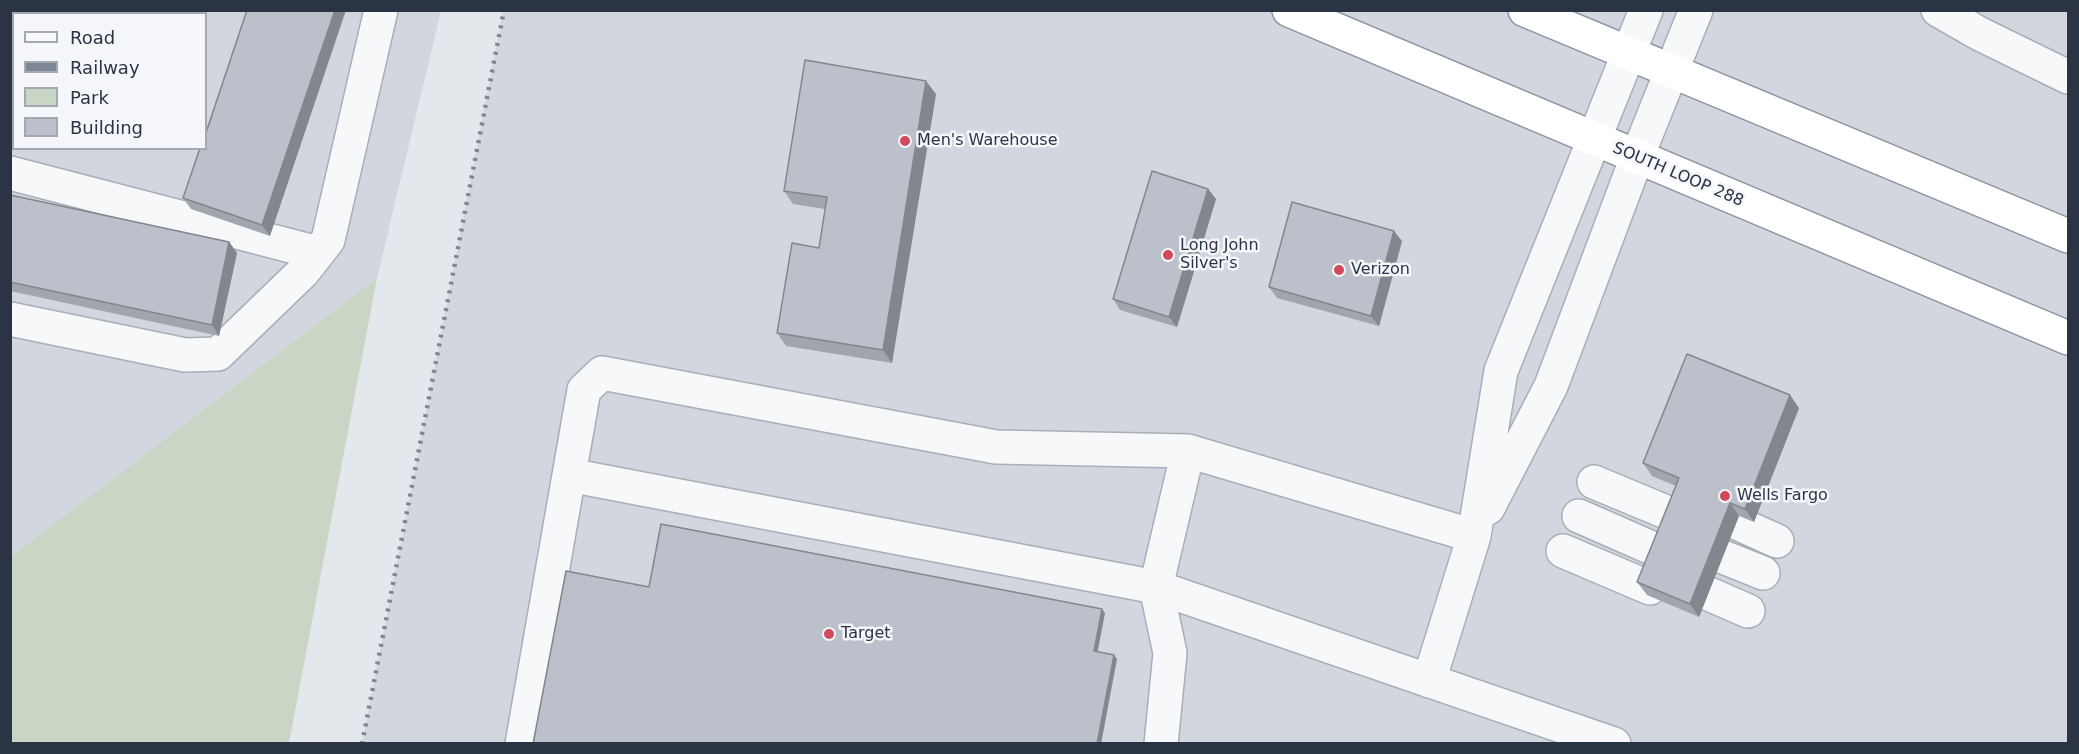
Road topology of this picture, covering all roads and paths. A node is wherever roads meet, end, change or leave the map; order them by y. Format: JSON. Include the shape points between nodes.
{"nodes":[{"id":1,"x":381,"y":10,"type":"edge"},
{"id":2,"x":1288,"y":10,"type":"edge"},
{"id":3,"x":1525,"y":10,"type":"edge"},
{"id":4,"x":1646,"y":10,"type":"edge"},
{"id":5,"x":1696,"y":10,"type":"edge"},
{"id":6,"x":1938,"y":10,"type":"edge"},
{"id":7,"x":1628,"y":53,"type":"junction"},
{"id":8,"x":1671,"y":71,"type":"junction"},
{"id":9,"x":2068,"y":77,"type":"edge"},
{"id":10,"x":1594,"y":139,"type":"junction"},
{"id":11,"x":1637,"y":157,"type":"junction"},
{"id":12,"x":10,"y":173,"type":"edge"},
{"id":13,"x":2068,"y":236,"type":"edge"},
{"id":14,"x":318,"y":253,"type":"junction"},
{"id":15,"x":10,"y":319,"type":"edge"},
{"id":16,"x":2068,"y":338,"type":"edge"},
{"id":17,"x":1188,"y":451,"type":"junction"},
{"id":18,"x":569,"y":475,"type":"junction"},
{"id":19,"x":1474,"y":536,"type":"junction"},
{"id":20,"x":1667,"y":544,"type":"joint"},
{"id":21,"x":1759,"y":584,"type":"joint"},
{"id":22,"x":1156,"y":587,"type":"junction"},
{"id":23,"x":1429,"y":681,"type":"junction"},
{"id":24,"x":522,"y":744,"type":"edge"},
{"id":25,"x":1161,"y":744,"type":"edge"},
{"id":26,"x":1614,"y":744,"type":"edge"}],
"edges":[{"from":1,"to":14,"type":"lane","via":[[328,240]]},
{"from":2,"to":10,"type":"highway","name":"SOUTH LOOP 288"},
{"from":3,"to":7,"type":"highway"},
{"from":4,"to":7,"type":"lane"},
{"from":5,"to":8,"type":"lane"},
{"from":6,"to":9,"type":"lane"},
{"from":7,"to":8,"type":"highway"},
{"from":7,"to":10,"type":"lane"},
{"from":8,"to":11,"type":"lane"},
{"from":8,"to":13,"type":"highway"},
{"from":10,"to":11,"type":"highway","name":"SOUTH LOOP 288"},
{"from":10,"to":19,"type":"lane","via":[[1502,371]]},
{"from":11,"to":16,"type":"highway","name":"SOUTH LOOP 288"},
{"from":11,"to":19,"type":"lane","via":[[1551,386]]},
{"from":12,"to":14,"type":"lane"},
{"from":14,"to":15,"type":"lane","via":[[218,354],[185,355]]},
{"from":17,"to":18,"type":"lane","via":[[996,447],[602,373],[584,390]]},
{"from":17,"to":19,"type":"lane"},
{"from":17,"to":22,"type":"lane"},
{"from":18,"to":22,"type":"lane"},
{"from":18,"to":24,"type":"lane"},
{"from":19,"to":23,"type":"lane"},
{"from":20,"to":20,"type":"lane","via":[[1582,508]]},
{"from":21,"to":21,"type":"lane","via":[[1719,567]]},
{"from":22,"to":23,"type":"lane"},
{"from":22,"to":25,"type":"lane","via":[[1170,653]]},
{"from":23,"to":26,"type":"lane"}]}
